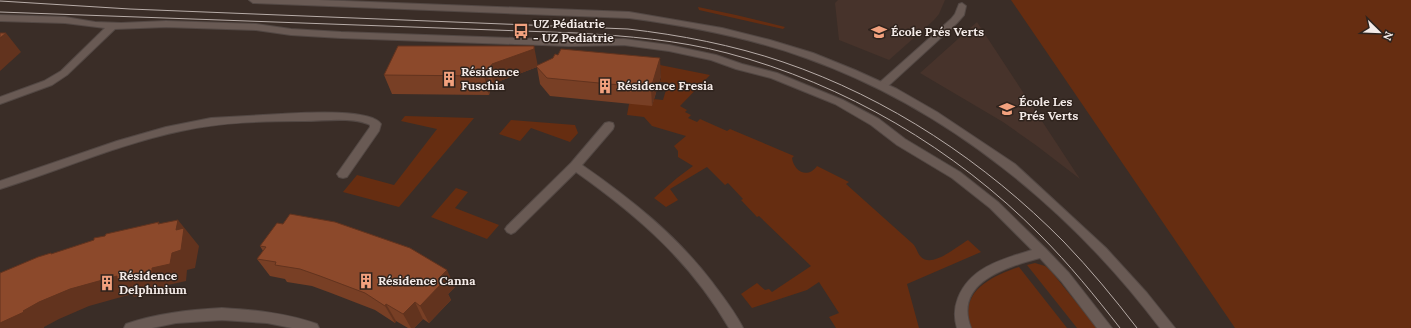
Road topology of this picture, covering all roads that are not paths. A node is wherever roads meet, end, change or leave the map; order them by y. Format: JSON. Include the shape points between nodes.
{"nodes":[{"id":1,"x":253,"y":0,"type":"edge"},
{"id":2,"x":962,"y":6,"type":"dead end"},
{"id":3,"x":0,"y":18,"type":"edge"},
{"id":4,"x":112,"y":26,"type":"junction"},
{"id":5,"x":883,"y":85,"type":"junction"},
{"id":6,"x":0,"y":101,"type":"edge"},
{"id":7,"x":609,"y":126,"type":"dead end"},
{"id":8,"x":575,"y":166,"type":"junction"},
{"id":9,"x":343,"y":174,"type":"dead end"},
{"id":10,"x":0,"y":185,"type":"edge"},
{"id":11,"x":511,"y":229,"type":"dead end"},
{"id":12,"x":1042,"y":252,"type":"junction"},
{"id":13,"x":131,"y":328,"type":"edge"},
{"id":14,"x":312,"y":328,"type":"edge"},
{"id":15,"x":736,"y":328,"type":"edge"},
{"id":16,"x":964,"y":328,"type":"edge"},
{"id":17,"x":1105,"y":328,"type":"edge"},
{"id":18,"x":1168,"y":328,"type":"edge"}],
"edges":[{"from":1,"to":5,"type":"street","via":[[598,13],[678,21],[786,47]]},
{"from":2,"to":5,"type":"street","via":[[954,21]]},
{"from":3,"to":4,"type":"street","via":[[65,20]]},
{"from":4,"to":6,"type":"street","via":[[64,73],[48,83]]},
{"from":4,"to":12,"type":"street","via":[[166,24],[256,27],[341,35],[569,43],[624,42],[706,56],[789,81],[865,115],[897,139],[974,188]]},
{"from":5,"to":18,"type":"street","via":[[950,124],[1015,170],[1104,252]]},
{"from":7,"to":8,"type":"street"},
{"from":8,"to":11,"type":"street"},
{"from":8,"to":15,"type":"street","via":[[632,207],[661,233],[706,283]]},
{"from":9,"to":10,"type":"street","via":[[375,128],[376,124],[373,121],[352,117],[288,117],[212,122],[133,139]]},
{"from":12,"to":16,"type":"street","via":[[993,269],[971,283],[964,295],[961,309]]},
{"from":12,"to":17,"type":"street"},
{"from":13,"to":14,"type":"street","via":[[165,320],[220,314],[271,317]]}]}
